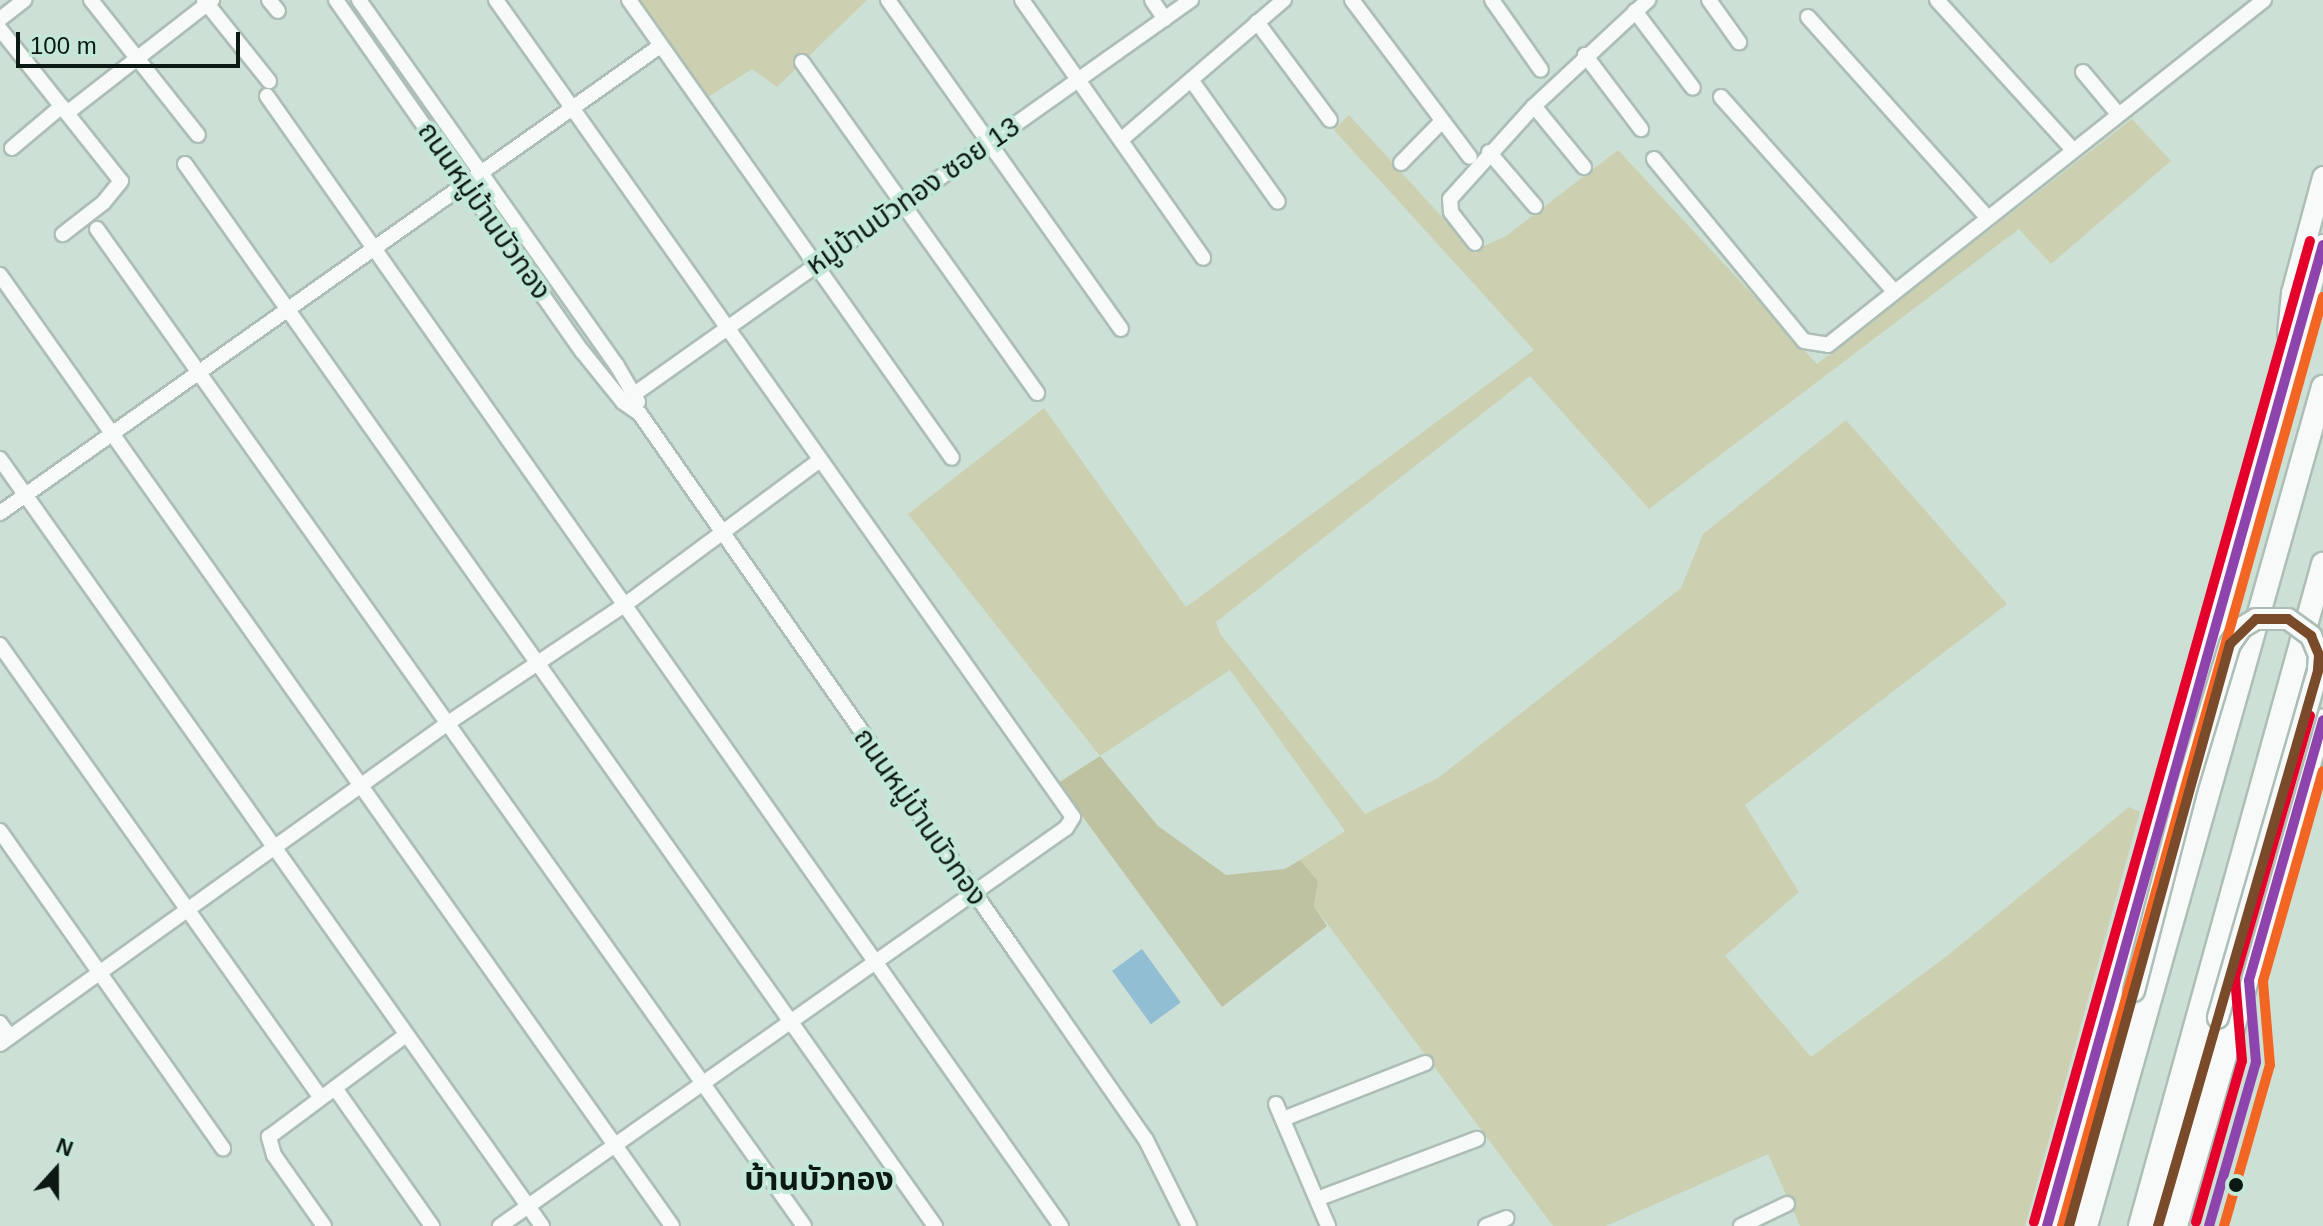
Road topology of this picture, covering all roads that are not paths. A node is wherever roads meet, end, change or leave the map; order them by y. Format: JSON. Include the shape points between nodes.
{"nodes":[{"id":1,"x":24,"y":0,"type":"edge"},
{"id":2,"x":91,"y":0,"type":"edge"},
{"id":3,"x":336,"y":0,"type":"edge"},
{"id":4,"x":359,"y":0,"type":"edge"},
{"id":5,"x":496,"y":0,"type":"edge"},
{"id":6,"x":629,"y":0,"type":"edge"},
{"id":7,"x":888,"y":0,"type":"edge"},
{"id":8,"x":1022,"y":0,"type":"edge"},
{"id":9,"x":1152,"y":0,"type":"edge"},
{"id":10,"x":1191,"y":0,"type":"edge"},
{"id":11,"x":1284,"y":0,"type":"edge"},
{"id":12,"x":1352,"y":0,"type":"edge"},
{"id":13,"x":1492,"y":0,"type":"edge"},
{"id":14,"x":1648,"y":0,"type":"edge"},
{"id":15,"x":1709,"y":0,"type":"edge"},
{"id":16,"x":1937,"y":0,"type":"edge"},
{"id":17,"x":2264,"y":0,"type":"edge"},
{"id":18,"x":208,"y":1,"type":"edge"},
{"id":19,"x":1635,"y":11,"type":"junction"},
{"id":20,"x":1808,"y":17,"type":"dead end"},
{"id":21,"x":0,"y":19,"type":"edge"},
{"id":22,"x":1165,"y":19,"type":"junction"},
{"id":23,"x":1257,"y":22,"type":"junction"},
{"id":24,"x":0,"y":29,"type":"edge"},
{"id":25,"x":1739,"y":42,"type":"dead end"},
{"id":26,"x":660,"y":46,"type":"junction"},
{"id":27,"x":1585,"y":55,"type":"junction"},
{"id":28,"x":138,"y":60,"type":"junction"},
{"id":29,"x":802,"y":62,"type":"dead end"},
{"id":30,"x":1541,"y":70,"type":"dead end"},
{"id":31,"x":2083,"y":72,"type":"dead end"},
{"id":32,"x":1078,"y":80,"type":"junction"},
{"id":33,"x":1192,"y":81,"type":"junction"},
{"id":34,"x":1693,"y":88,"type":"dead end"},
{"id":35,"x":1721,"y":97,"type":"dead end"},
{"id":36,"x":1534,"y":106,"type":"junction"},
{"id":37,"x":573,"y":107,"type":"junction"},
{"id":38,"x":65,"y":110,"type":"junction"},
{"id":39,"x":2118,"y":114,"type":"junction"},
{"id":40,"x":1330,"y":120,"type":"dead end"},
{"id":41,"x":1442,"y":121,"type":"junction"},
{"id":42,"x":1641,"y":129,"type":"dead end"},
{"id":43,"x":198,"y":135,"type":"dead end"},
{"id":44,"x":1121,"y":140,"type":"junction"},
{"id":45,"x":989,"y":142,"type":"junction"},
{"id":46,"x":12,"y":148,"type":"dead end"},
{"id":47,"x":2072,"y":149,"type":"junction"},
{"id":48,"x":1489,"y":152,"type":"junction"},
{"id":49,"x":1470,"y":157,"type":"dead end"},
{"id":50,"x":1654,"y":159,"type":"dead end"},
{"id":51,"x":1401,"y":163,"type":"dead end"},
{"id":52,"x":185,"y":164,"type":"dead end"},
{"id":53,"x":1584,"y":167,"type":"dead end"},
{"id":54,"x":481,"y":173,"type":"junction"},
{"id":55,"x":2323,"y":177,"type":"edge"},
{"id":56,"x":466,"y":184,"type":"junction"},
{"id":57,"x":1278,"y":202,"type":"dead end"},
{"id":58,"x":903,"y":203,"type":"junction"},
{"id":59,"x":1535,"y":206,"type":"dead end"},
{"id":60,"x":1987,"y":217,"type":"junction"},
{"id":61,"x":97,"y":229,"type":"dead end"},
{"id":62,"x":63,"y":234,"type":"dead end"},
{"id":63,"x":1475,"y":243,"type":"dead end"},
{"id":64,"x":2323,"y":245,"type":"edge"},
{"id":65,"x":377,"y":249,"type":"junction"},
{"id":66,"x":1203,"y":258,"type":"dead end"},
{"id":67,"x":814,"y":265,"type":"junction"},
{"id":68,"x":0,"y":275,"type":"edge"},
{"id":69,"x":1894,"y":291,"type":"junction"},
{"id":70,"x":289,"y":310,"type":"junction"},
{"id":71,"x":729,"y":328,"type":"junction"},
{"id":72,"x":1121,"y":329,"type":"dead end"},
{"id":73,"x":201,"y":372,"type":"junction"},
{"id":74,"x":2323,"y":387,"type":"edge"},
{"id":75,"x":2283,"y":390,"type":"junction"},
{"id":76,"x":1037,"y":393,"type":"dead end"},
{"id":77,"x":630,"y":398,"type":"junction"},
{"id":78,"x":113,"y":435,"type":"junction"},
{"id":79,"x":952,"y":458,"type":"dead end"},
{"id":80,"x":0,"y":459,"type":"edge"},
{"id":81,"x":820,"y":460,"type":"junction"},
{"id":82,"x":25,"y":495,"type":"junction"},
{"id":83,"x":0,"y":513,"type":"edge"},
{"id":84,"x":720,"y":534,"type":"junction"},
{"id":85,"x":2323,"y":564,"type":"edge"},
{"id":86,"x":626,"y":604,"type":"junction"},
{"id":87,"x":0,"y":645,"type":"edge"},
{"id":88,"x":536,"y":663,"type":"junction"},
{"id":89,"x":2323,"y":720,"type":"edge"},
{"id":90,"x":448,"y":723,"type":"junction"},
{"id":91,"x":362,"y":787,"type":"junction"},
{"id":92,"x":0,"y":831,"type":"edge"},
{"id":93,"x":273,"y":848,"type":"junction"},
{"id":94,"x":973,"y":893,"type":"junction"},
{"id":95,"x":186,"y":909,"type":"junction"},
{"id":96,"x":878,"y":960,"type":"junction"},
{"id":97,"x":101,"y":973,"type":"junction"},
{"id":98,"x":789,"y":1020,"type":"junction"},
{"id":99,"x":0,"y":1023,"type":"edge"},
{"id":100,"x":406,"y":1035,"type":"junction"},
{"id":101,"x":5,"y":1040,"type":"edge"},
{"id":102,"x":1425,"y":1063,"type":"dead end"},
{"id":103,"x":702,"y":1081,"type":"junction"},
{"id":104,"x":335,"y":1088,"type":"junction"},
{"id":105,"x":321,"y":1098,"type":"junction"},
{"id":106,"x":1276,"y":1104,"type":"dead end"},
{"id":107,"x":1283,"y":1119,"type":"junction"},
{"id":108,"x":1477,"y":1139,"type":"dead end"},
{"id":109,"x":616,"y":1147,"type":"junction"},
{"id":110,"x":223,"y":1148,"type":"dead end"},
{"id":111,"x":1317,"y":1199,"type":"junction"},
{"id":112,"x":1787,"y":1204,"type":"dead end"},
{"id":113,"x":528,"y":1206,"type":"junction"},
{"id":114,"x":1507,"y":1218,"type":"dead end"},
{"id":115,"x":324,"y":1226,"type":"edge"},
{"id":116,"x":432,"y":1226,"type":"edge"},
{"id":117,"x":500,"y":1226,"type":"edge"},
{"id":118,"x":542,"y":1226,"type":"edge"},
{"id":119,"x":672,"y":1226,"type":"edge"},
{"id":120,"x":804,"y":1226,"type":"edge"},
{"id":121,"x":935,"y":1226,"type":"edge"},
{"id":122,"x":1061,"y":1226,"type":"edge"},
{"id":123,"x":1189,"y":1226,"type":"edge"},
{"id":124,"x":1328,"y":1226,"type":"edge"},
{"id":125,"x":1486,"y":1226,"type":"edge"},
{"id":126,"x":1743,"y":1226,"type":"edge"},
{"id":127,"x":2047,"y":1226,"type":"edge"},
{"id":128,"x":2069,"y":1226,"type":"edge"},
{"id":129,"x":2086,"y":1226,"type":"edge"},
{"id":130,"x":2140,"y":1226,"type":"edge"},
{"id":131,"x":2158,"y":1226,"type":"edge"},
{"id":132,"x":2177,"y":1226,"type":"edge"}],
"edges":[{"from":1,"to":21,"type":"street"},
{"from":2,"to":28,"type":"street"},
{"from":3,"to":56,"type":"street","name":"ถนนหมู่บ้านบัวทอง"},
{"from":4,"to":54,"type":"street","name":"ถนนหมู่บ้านบัวทอง"},
{"from":5,"to":37,"type":"street"},
{"from":6,"to":26,"type":"street"},
{"from":7,"to":45,"type":"street"},
{"from":8,"to":32,"type":"street"},
{"from":9,"to":22,"type":"street"},
{"from":10,"to":22,"type":"street","name":"หมู่บ้านบัวทอง ซอย 13"},
{"from":11,"to":23,"type":"street"},
{"from":12,"to":41,"type":"street"},
{"from":13,"to":30,"type":"street"},
{"from":14,"to":19,"type":"street"},
{"from":15,"to":25,"type":"street"},
{"from":16,"to":47,"type":"street"},
{"from":17,"to":39,"type":"street"},
{"from":18,"to":28,"type":"street"},
{"from":18,"to":65,"type":"street"},
{"from":19,"to":27,"type":"street"},
{"from":19,"to":34,"type":"street"},
{"from":20,"to":60,"type":"street"},
{"from":22,"to":32,"type":"street","name":"หมู่บ้านบัวทอง ซอย 13"},
{"from":23,"to":33,"type":"street"},
{"from":23,"to":40,"type":"street"},
{"from":24,"to":38,"type":"street"},
{"from":26,"to":37,"type":"street"},
{"from":26,"to":67,"type":"street"},
{"from":27,"to":36,"type":"street"},
{"from":27,"to":42,"type":"street"},
{"from":28,"to":38,"type":"street"},
{"from":28,"to":43,"type":"street"},
{"from":29,"to":58,"type":"street"},
{"from":31,"to":39,"type":"street"},
{"from":32,"to":44,"type":"street"},
{"from":32,"to":45,"type":"street","name":"หมู่บ้านบัวทอง ซอย 13"},
{"from":33,"to":44,"type":"street"},
{"from":33,"to":57,"type":"street"},
{"from":35,"to":69,"type":"street"},
{"from":36,"to":48,"type":"street"},
{"from":36,"to":53,"type":"street"},
{"from":37,"to":54,"type":"street"},
{"from":37,"to":71,"type":"street"},
{"from":38,"to":46,"type":"street"},
{"from":38,"to":62,"type":"street","via":[[121,181],[103,203]]},
{"from":39,"to":47,"type":"street"},
{"from":41,"to":49,"type":"street"},
{"from":41,"to":51,"type":"street"},
{"from":44,"to":66,"type":"street"},
{"from":45,"to":58,"type":"street","name":"หมู่บ้านบัวทอง ซอย 13"},
{"from":45,"to":72,"type":"street"},
{"from":47,"to":60,"type":"street"},
{"from":48,"to":59,"type":"street"},
{"from":48,"to":63,"type":"street","via":[[1448,203]]},
{"from":50,"to":69,"type":"street","via":[[1813,346],[1828,345]]},
{"from":52,"to":70,"type":"street"},
{"from":54,"to":56,"type":"street"},
{"from":54,"to":77,"type":"street","name":"ถนนหมู่บ้านบัวทอง"},
{"from":55,"to":75,"type":"main road","via":[[2292,293]]},
{"from":56,"to":65,"type":"street"},
{"from":56,"to":77,"type":"street","name":"ถนนหมู่บ้านบัวทอง"},
{"from":58,"to":67,"type":"street","name":"หมู่บ้านบัวทอง ซอย 13"},
{"from":58,"to":76,"type":"street"},
{"from":60,"to":69,"type":"street"},
{"from":61,"to":73,"type":"street"},
{"from":64,"to":75,"type":"main road"},
{"from":65,"to":70,"type":"street"},
{"from":65,"to":86,"type":"street"},
{"from":67,"to":71,"type":"street","name":"หมู่บ้านบัวทอง ซอย 13"},
{"from":67,"to":79,"type":"street"},
{"from":68,"to":78,"type":"street"},
{"from":70,"to":73,"type":"street"},
{"from":70,"to":88,"type":"street"},
{"from":71,"to":77,"type":"street","name":"หมู่บ้านบัวทอง ซอย 13"},
{"from":71,"to":81,"type":"street"},
{"from":73,"to":78,"type":"street"},
{"from":73,"to":90,"type":"street"},
{"from":74,"to":129,"type":"highway"},
{"from":75,"to":127,"type":"main road"},
{"from":77,"to":84,"type":"street","name":"ถนนหมู่บ้านบัวทอง"},
{"from":78,"to":82,"type":"street"},
{"from":78,"to":91,"type":"street"},
{"from":80,"to":82,"type":"street"},
{"from":81,"to":84,"type":"street"},
{"from":81,"to":94,"type":"street","via":[[1073,817],[1066,828]]},
{"from":82,"to":83,"type":"street"},
{"from":82,"to":93,"type":"street"},
{"from":84,"to":86,"type":"street"},
{"from":84,"to":94,"type":"street","name":"ถนนหมู่บ้านบัวทอง"},
{"from":85,"to":130,"type":"highway"},
{"from":86,"to":88,"type":"street"},
{"from":86,"to":96,"type":"street"},
{"from":87,"to":95,"type":"street"},
{"from":88,"to":90,"type":"street"},
{"from":88,"to":98,"type":"street"},
{"from":89,"to":132,"type":"main road"},
{"from":90,"to":91,"type":"street"},
{"from":90,"to":103,"type":"street"},
{"from":91,"to":93,"type":"street"},
{"from":91,"to":109,"type":"street"},
{"from":92,"to":97,"type":"street"},
{"from":93,"to":95,"type":"street"},
{"from":93,"to":100,"type":"street"},
{"from":94,"to":96,"type":"street"},
{"from":94,"to":123,"type":"street","name":"ถนนหมู่บ้านบัวทอง","via":[[1146,1140]]},
{"from":95,"to":97,"type":"street"},
{"from":95,"to":105,"type":"street"},
{"from":96,"to":98,"type":"street"},
{"from":96,"to":122,"type":"street"},
{"from":97,"to":101,"type":"street"},
{"from":97,"to":110,"type":"street"},
{"from":98,"to":103,"type":"street"},
{"from":98,"to":121,"type":"street"},
{"from":99,"to":101,"type":"street"},
{"from":100,"to":104,"type":"street"},
{"from":100,"to":113,"type":"street"},
{"from":102,"to":107,"type":"street"},
{"from":103,"to":109,"type":"street"},
{"from":103,"to":120,"type":"street"},
{"from":104,"to":105,"type":"street"},
{"from":104,"to":116,"type":"street"},
{"from":105,"to":115,"type":"street","via":[[272,1131],[268,1142]]},
{"from":106,"to":107,"type":"street"},
{"from":107,"to":111,"type":"street"},
{"from":108,"to":111,"type":"street"},
{"from":109,"to":113,"type":"street"},
{"from":109,"to":119,"type":"street"},
{"from":111,"to":124,"type":"street"},
{"from":112,"to":126,"type":"street"},
{"from":113,"to":117,"type":"street"},
{"from":113,"to":118,"type":"street"},
{"from":114,"to":125,"type":"street"},
{"from":128,"to":131,"type":"main road","bridge":true,"via":[[2230,644],[2256,619],[2288,619],[2311,636],[2319,655],[2318,671]]}]}
